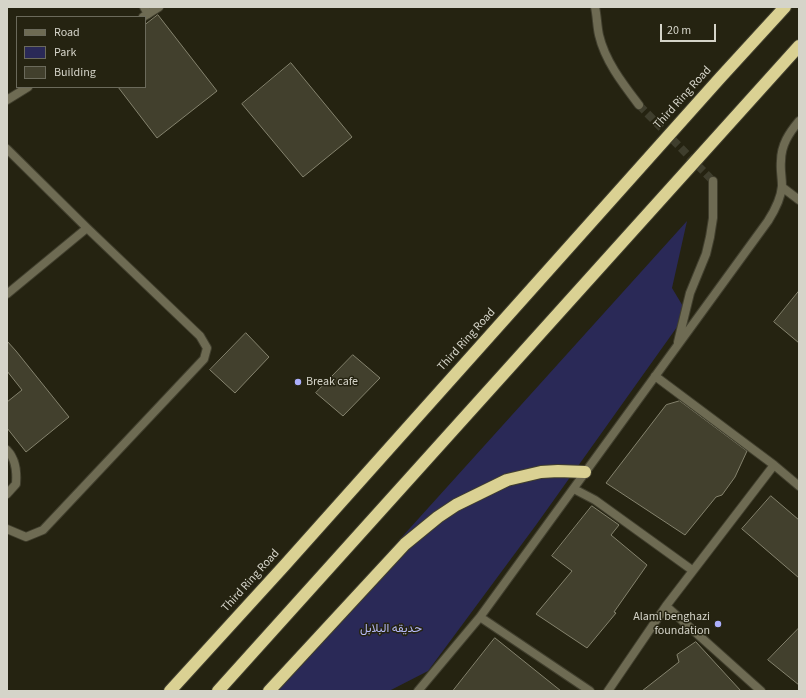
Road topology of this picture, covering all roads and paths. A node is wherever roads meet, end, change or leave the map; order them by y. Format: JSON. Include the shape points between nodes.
{"nodes":[{"id":1,"x":159,"y":7,"type":"edge"},
{"id":2,"x":595,"y":7,"type":"edge"},
{"id":3,"x":785,"y":7,"type":"edge"},
{"id":4,"x":145,"y":13,"type":"edge"},
{"id":5,"x":799,"y":46,"type":"edge"},
{"id":6,"x":26,"y":88,"type":"edge"},
{"id":7,"x":7,"y":100,"type":"edge"},
{"id":8,"x":638,"y":105,"type":"tunnel mouth"},
{"id":9,"x":799,"y":121,"type":"edge"},
{"id":10,"x":7,"y":149,"type":"edge"},
{"id":11,"x":713,"y":181,"type":"tunnel mouth"},
{"id":12,"x":782,"y":187,"type":"junction"},
{"id":13,"x":799,"y":200,"type":"edge"},
{"id":14,"x":87,"y":228,"type":"junction"},
{"id":15,"x":7,"y":294,"type":"edge"},
{"id":16,"x":677,"y":346,"type":"junction"},
{"id":17,"x":655,"y":376,"type":"junction"},
{"id":18,"x":7,"y":450,"type":"edge"},
{"id":19,"x":774,"y":465,"type":"junction"},
{"id":20,"x":584,"y":472,"type":"junction"},
{"id":21,"x":799,"y":486,"type":"edge"},
{"id":22,"x":574,"y":489,"type":"junction"},
{"id":23,"x":7,"y":494,"type":"edge"},
{"id":24,"x":7,"y":529,"type":"edge"},
{"id":25,"x":692,"y":570,"type":"junction"},
{"id":26,"x":666,"y":606,"type":"junction"},
{"id":27,"x":480,"y":617,"type":"junction"},
{"id":28,"x":173,"y":687,"type":"edge"},
{"id":29,"x":158,"y":691,"type":"edge"},
{"id":30,"x":218,"y":691,"type":"edge"},
{"id":31,"x":269,"y":691,"type":"edge"},
{"id":32,"x":418,"y":691,"type":"edge"},
{"id":33,"x":590,"y":691,"type":"edge"},
{"id":34,"x":608,"y":691,"type":"edge"},
{"id":35,"x":761,"y":691,"type":"edge"}],
"edges":[{"from":1,"to":4,"type":"street"},
{"from":2,"to":8,"type":"street","via":[[599,35],[606,54]]},
{"from":3,"to":28,"type":"highway","name":"Third Ring Road"},
{"from":5,"to":30,"type":"highway"},
{"from":6,"to":7,"type":"street"},
{"from":9,"to":12,"type":"street","via":[[782,149]]},
{"from":10,"to":14,"type":"street"},
{"from":11,"to":16,"type":"street","via":[[714,200],[710,237],[690,293]]},
{"from":12,"to":13,"type":"street"},
{"from":12,"to":16,"type":"street","via":[[768,221]]},
{"from":14,"to":15,"type":"street"},
{"from":14,"to":24,"type":"street","via":[[200,336],[207,348],[204,359],[43,530],[26,537]]},
{"from":16,"to":17,"type":"street"},
{"from":17,"to":19,"type":"street"},
{"from":17,"to":20,"type":"street"},
{"from":18,"to":23,"type":"street","via":[[13,456],[17,475],[16,484]]},
{"from":19,"to":21,"type":"street"},
{"from":19,"to":25,"type":"street"},
{"from":20,"to":22,"type":"street"},
{"from":20,"to":31,"type":"highway","via":[[541,472],[507,480],[456,505],[438,517],[405,544]]},
{"from":22,"to":25,"type":"street","via":[[595,500]]},
{"from":22,"to":27,"type":"street"},
{"from":25,"to":26,"type":"street"},
{"from":26,"to":34,"type":"street"},
{"from":26,"to":35,"type":"street"},
{"from":27,"to":32,"type":"street"},
{"from":27,"to":33,"type":"street"},
{"from":28,"to":29,"type":"highway"}]}
